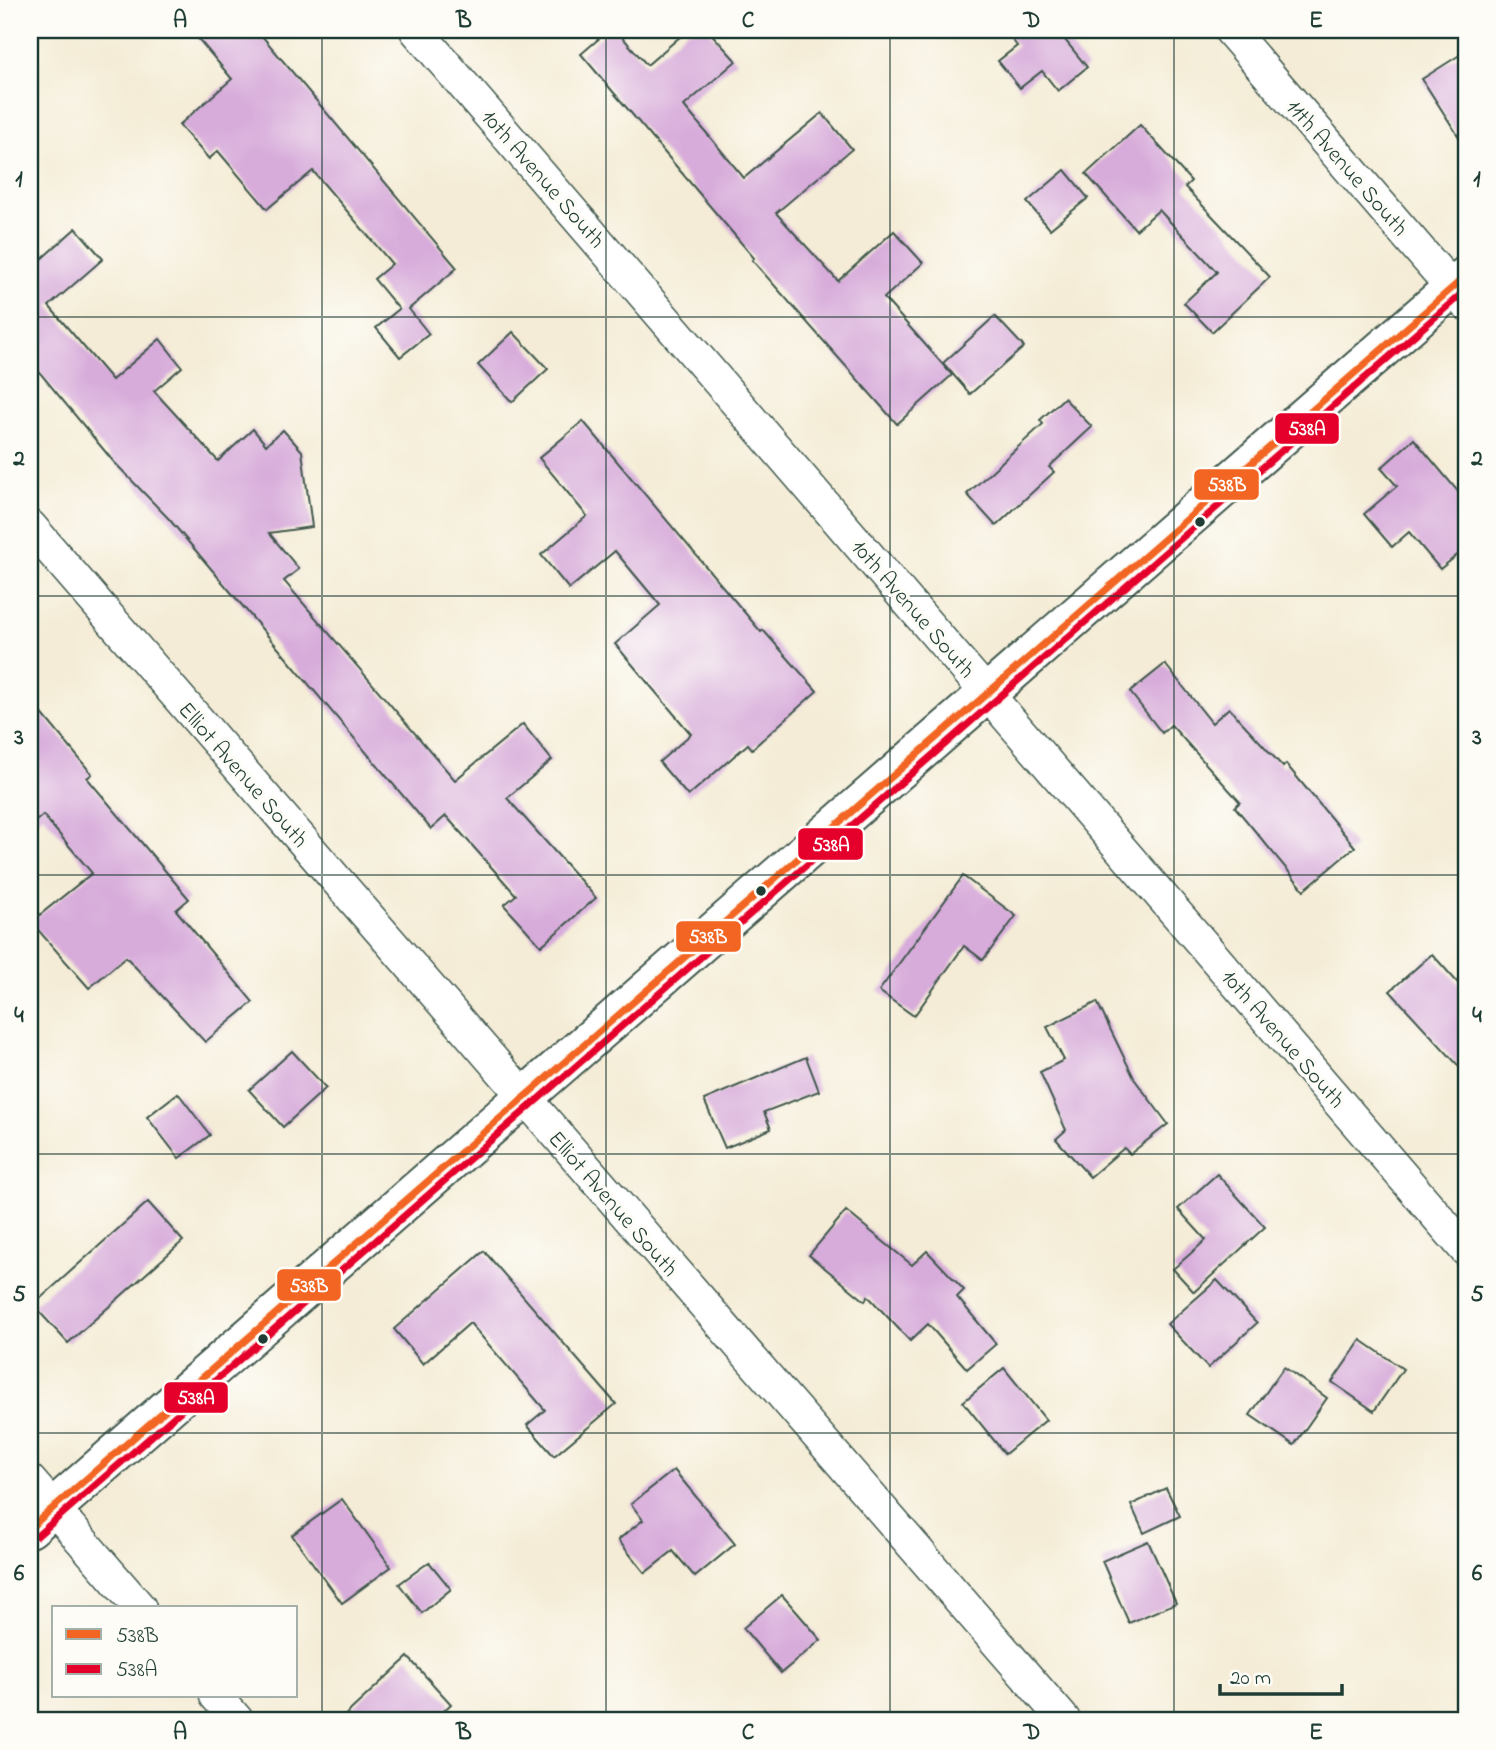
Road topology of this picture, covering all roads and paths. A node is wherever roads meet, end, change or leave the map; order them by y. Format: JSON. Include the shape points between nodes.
{"nodes":[{"id":1,"x":416,"y":30,"type":"edge"},
{"id":2,"x":1230,"y":30,"type":"edge"},
{"id":3,"x":1462,"y":289,"type":"edge"},
{"id":4,"x":30,"y":526,"type":"edge"},
{"id":5,"x":987,"y":692,"type":"junction"},
{"id":6,"x":524,"y":1099,"type":"junction"},
{"id":7,"x":1466,"y":1250,"type":"edge"},
{"id":8,"x":37,"y":1506,"type":"edge"},
{"id":9,"x":138,"y":1606,"type":"edge"},
{"id":10,"x":218,"y":1698,"type":"edge"},
{"id":11,"x":237,"y":1720,"type":"edge"},
{"id":12,"x":1064,"y":1720,"type":"edge"}],
"edges":[{"from":1,"to":5,"type":"street","name":"10th Avenue South"},
{"from":2,"to":3,"type":"street","name":"11th Avenue South"},
{"from":3,"to":5,"type":"street"},
{"from":4,"to":6,"type":"street","name":"Elliot Avenue South"},
{"from":5,"to":6,"type":"street"},
{"from":5,"to":7,"type":"street","name":"10th Avenue South"},
{"from":6,"to":8,"type":"street"},
{"from":6,"to":12,"type":"street","name":"Elliot Avenue South"},
{"from":8,"to":9,"type":"street"},
{"from":10,"to":11,"type":"street"}]}
